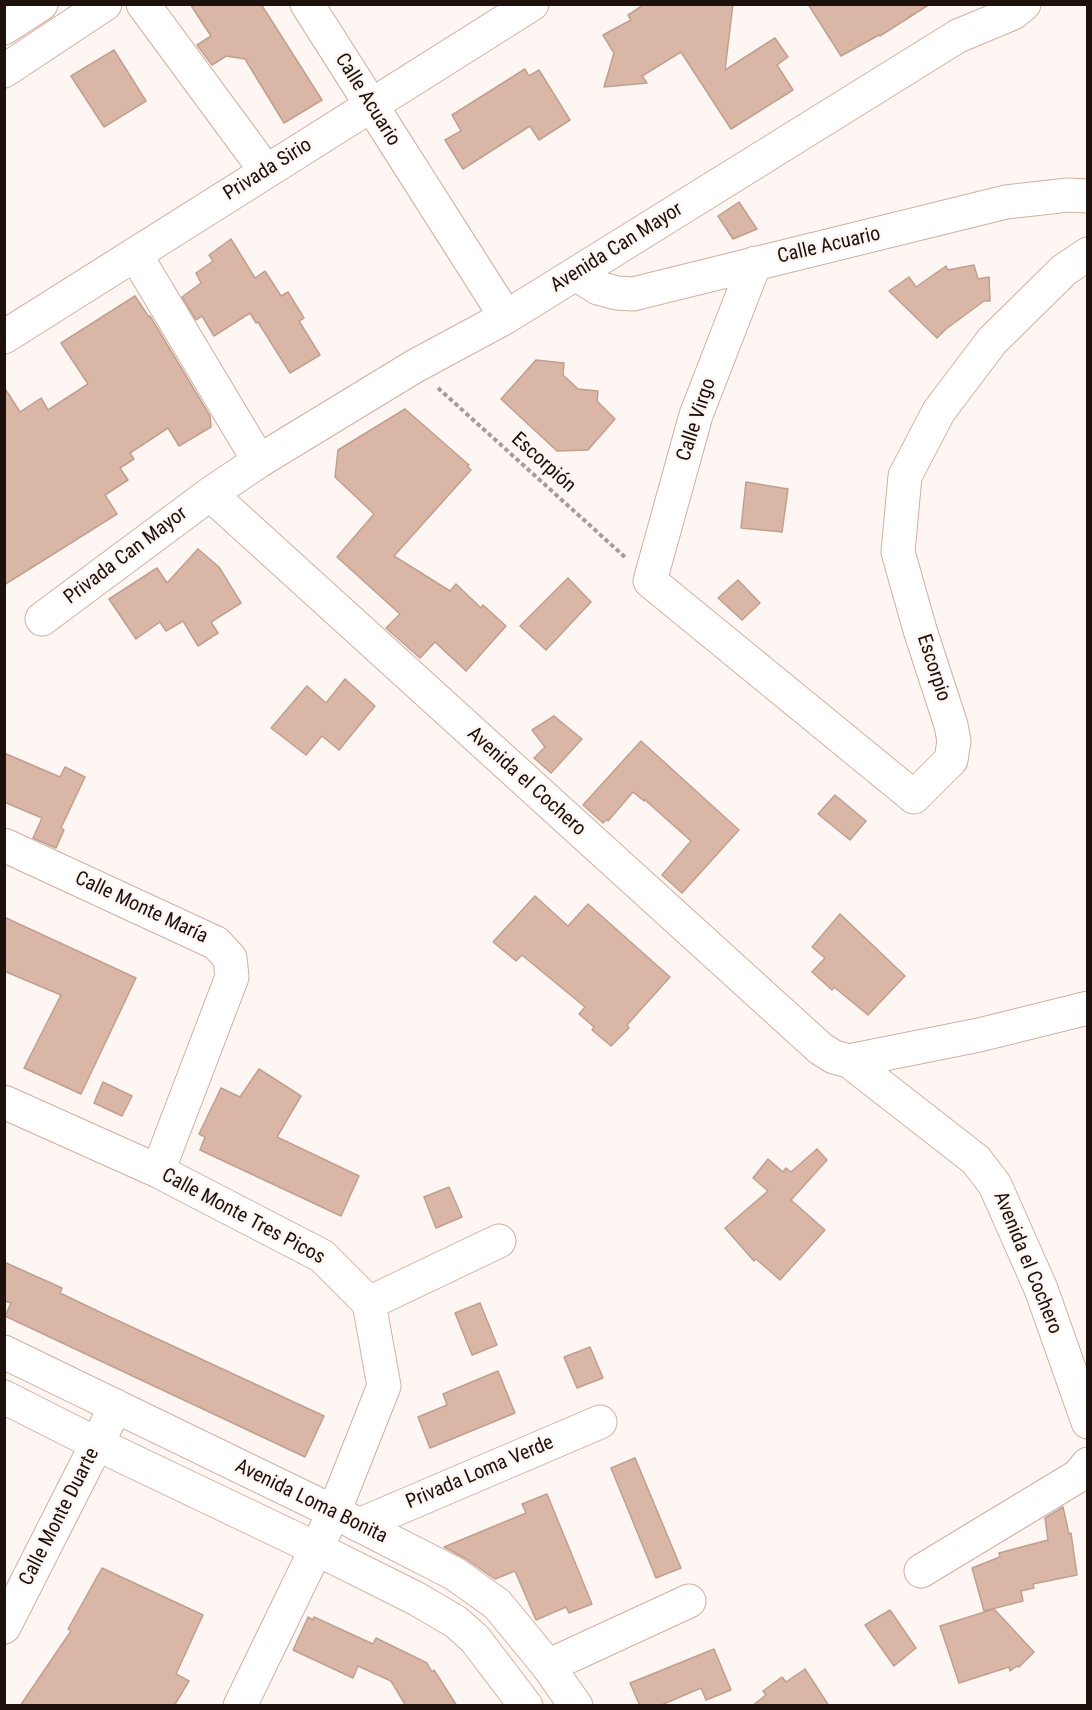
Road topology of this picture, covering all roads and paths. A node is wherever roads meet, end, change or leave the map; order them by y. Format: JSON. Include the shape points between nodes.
{"nodes":[{"id":1,"x":41,"y":4,"type":"edge"},
{"id":2,"x":105,"y":4,"type":"edge"},
{"id":3,"x":143,"y":4,"type":"edge"},
{"id":4,"x":307,"y":4,"type":"edge"},
{"id":5,"x":532,"y":4,"type":"edge"},
{"id":6,"x":1024,"y":4,"type":"edge"},
{"id":7,"x":4,"y":28,"type":"edge"},
{"id":8,"x":4,"y":71,"type":"edge"},
{"id":9,"x":370,"y":105,"type":"junction"},
{"id":10,"x":266,"y":171,"type":"junction"},
{"id":11,"x":1088,"y":196,"type":"edge"},
{"id":12,"x":135,"y":254,"type":"junction"},
{"id":13,"x":1088,"y":254,"type":"edge"},
{"id":14,"x":755,"y":263,"type":"junction"},
{"id":15,"x":576,"y":274,"type":"junction"},
{"id":16,"x":506,"y":317,"type":"junction"},
{"id":17,"x":4,"y":337,"type":"edge"},
{"id":18,"x":415,"y":366,"type":"junction"},
{"id":19,"x":260,"y":460,"type":"junction"},
{"id":20,"x":210,"y":494,"type":"junction"},
{"id":21,"x":651,"y":581,"type":"junction"},
{"id":22,"x":42,"y":619,"type":"dead end"},
{"id":23,"x":4,"y":845,"type":"edge"},
{"id":24,"x":1088,"y":1008,"type":"edge"},
{"id":25,"x":849,"y":1060,"type":"junction"},
{"id":26,"x":4,"y":1102,"type":"edge"},
{"id":27,"x":158,"y":1171,"type":"junction"},
{"id":28,"x":499,"y":1241,"type":"dead end"},
{"id":29,"x":369,"y":1303,"type":"junction"},
{"id":30,"x":4,"y":1352,"type":"edge"},
{"id":31,"x":4,"y":1397,"type":"edge"},
{"id":32,"x":116,"y":1406,"type":"junction"},
{"id":33,"x":600,"y":1422,"type":"dead end"},
{"id":34,"x":1088,"y":1422,"type":"edge"},
{"id":35,"x":97,"y":1444,"type":"junction"},
{"id":36,"x":1088,"y":1464,"type":"edge"},
{"id":37,"x":347,"y":1518,"type":"junction"},
{"id":38,"x":317,"y":1549,"type":"junction"},
{"id":39,"x":921,"y":1571,"type":"dead end"},
{"id":40,"x":689,"y":1601,"type":"dead end"},
{"id":41,"x":4,"y":1627,"type":"edge"},
{"id":42,"x":548,"y":1666,"type":"junction"},
{"id":43,"x":240,"y":1706,"type":"edge"},
{"id":44,"x":526,"y":1706,"type":"edge"},
{"id":45,"x":576,"y":1706,"type":"edge"}],
"edges":[{"from":1,"to":7,"type":"street"},
{"from":2,"to":8,"type":"street"},
{"from":3,"to":10,"type":"street"},
{"from":4,"to":9,"type":"street","name":"Calle Acuario"},
{"from":5,"to":9,"type":"street","name":"Privada Sirio"},
{"from":6,"to":15,"type":"street","name":"Avenida Can Mayor","via":[[958,36]]},
{"from":9,"to":10,"type":"street","name":"Privada Sirio"},
{"from":9,"to":16,"type":"street","name":"Calle Acuario"},
{"from":10,"to":12,"type":"street","name":"Privada Sirio"},
{"from":11,"to":14,"type":"street","name":"Calle Acuario","via":[[1006,202]]},
{"from":12,"to":17,"type":"street","name":"Privada Sirio"},
{"from":12,"to":19,"type":"street"},
{"from":13,"to":21,"type":"street","name":"Escorpio","via":[[1064,270],[992,341],[939,411],[906,476],[898,552],[954,741],[951,760],[915,797]]},
{"from":14,"to":15,"type":"street","name":"Calle Acuario","via":[[633,294],[598,288]]},
{"from":14,"to":21,"type":"street","name":"Calle Virgo","via":[[696,415]]},
{"from":15,"to":16,"type":"street","name":"Avenida Can Mayor"},
{"from":16,"to":18,"type":"street","name":"Avenida Can Mayor"},
{"from":18,"to":19,"type":"street","name":"Avenida Can Mayor"},
{"from":18,"to":21,"type":"path","name":"Escorpión"},
{"from":19,"to":20,"type":"street","name":"Avenida Can Mayor"},
{"from":20,"to":22,"type":"street","name":"Privada Can Mayor"},
{"from":20,"to":25,"type":"street","name":"Avenida el Cochero","via":[[820,1049]]},
{"from":23,"to":27,"type":"street","name":"Calle Monte María","via":[[216,943],[230,958],[232,977]]},
{"from":24,"to":25,"type":"street","via":[[979,1035]]},
{"from":25,"to":34,"type":"street","name":"Avenida el Cochero","via":[[976,1160],[995,1185],[1041,1288]]},
{"from":26,"to":27,"type":"street","name":"Calle Monte Tres Picos"},
{"from":27,"to":29,"type":"street","name":"Calle Monte Tres Picos","via":[[322,1256]]},
{"from":28,"to":29,"type":"street"},
{"from":29,"to":37,"type":"street","via":[[384,1386]]},
{"from":30,"to":32,"type":"street","name":"Avenida Loma Bonita"},
{"from":31,"to":35,"type":"street","name":"Avenida Loma Bonita"},
{"from":32,"to":35,"type":"street","name":"Calle Monte Duarte"},
{"from":32,"to":37,"type":"street","name":"Avenida Loma Bonita"},
{"from":33,"to":37,"type":"street","name":"Privada Loma Verde"},
{"from":35,"to":38,"type":"street","name":"Avenida Loma Bonita"},
{"from":35,"to":41,"type":"street","name":"Calle Monte Duarte"},
{"from":36,"to":39,"type":"street","via":[[1078,1476]]},
{"from":37,"to":38,"type":"street"},
{"from":37,"to":42,"type":"street","name":"Avenida Loma Bonita","via":[[478,1589],[502,1610]]},
{"from":38,"to":43,"type":"street"},
{"from":38,"to":44,"type":"street","name":"Avenida Loma Bonita","via":[[456,1622],[475,1639]]},
{"from":40,"to":42,"type":"street"},
{"from":42,"to":45,"type":"street","name":"Avenida Loma Bonita"}]}
